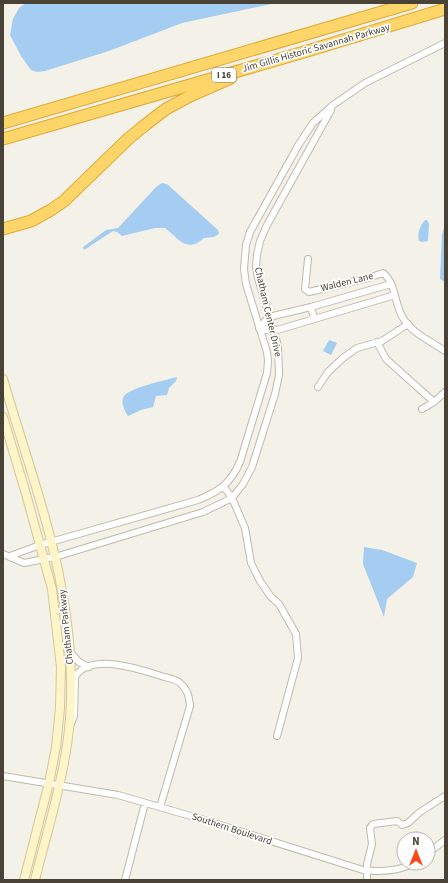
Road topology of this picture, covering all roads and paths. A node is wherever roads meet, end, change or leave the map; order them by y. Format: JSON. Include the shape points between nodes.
{"nodes":[{"id":1,"x":412,"y":3,"type":"edge"},
{"id":2,"x":445,"y":9,"type":"edge"},
{"id":3,"x":445,"y":43,"type":"edge"},
{"id":4,"x":278,"y":60,"type":"junction"},
{"id":5,"x":333,"y":105,"type":"junction"},
{"id":6,"x":3,"y":123,"type":"edge"},
{"id":7,"x":3,"y":139,"type":"edge"},
{"id":8,"x":3,"y":229,"type":"edge"},
{"id":9,"x":308,"y":259,"type":"dead end"},
{"id":10,"x":391,"y":284,"type":"junction"},
{"id":11,"x":395,"y":295,"type":"junction"},
{"id":12,"x":311,"y":306,"type":"junction"},
{"id":13,"x":269,"y":317,"type":"junction"},
{"id":14,"x":314,"y":318,"type":"junction"},
{"id":15,"x":408,"y":324,"type":"junction"},
{"id":16,"x":259,"y":328,"type":"junction"},
{"id":17,"x":274,"y":331,"type":"junction"},
{"id":18,"x":377,"y":342,"type":"junction"},
{"id":19,"x":445,"y":351,"type":"edge"},
{"id":20,"x":3,"y":380,"type":"edge"},
{"id":21,"x":318,"y":387,"type":"dead end"},
{"id":22,"x":445,"y":392,"type":"edge"},
{"id":23,"x":434,"y":402,"type":"junction"},
{"id":24,"x":422,"y":409,"type":"dead end"},
{"id":25,"x":3,"y":417,"type":"edge"},
{"id":26,"x":224,"y":487,"type":"junction"},
{"id":27,"x":232,"y":498,"type":"junction"},
{"id":28,"x":52,"y":542,"type":"junction"},
{"id":29,"x":40,"y":545,"type":"junction"},
{"id":30,"x":3,"y":554,"type":"edge"},
{"id":31,"x":10,"y":556,"type":"junction"},
{"id":32,"x":55,"y":557,"type":"junction"},
{"id":33,"x":44,"y":559,"type":"junction"},
{"id":34,"x":71,"y":653,"type":"junction"},
{"id":35,"x":89,"y":667,"type":"junction"},
{"id":36,"x":69,"y":727,"type":"junction"},
{"id":37,"x":277,"y":736,"type":"dead end"},
{"id":38,"x":3,"y":776,"type":"edge"},
{"id":39,"x":49,"y":783,"type":"junction"},
{"id":40,"x":60,"y":785,"type":"junction"},
{"id":41,"x":445,"y":796,"type":"edge"},
{"id":42,"x":145,"y":803,"type":"junction"},
{"id":43,"x":160,"y":807,"type":"junction"},
{"id":44,"x":445,"y":840,"type":"edge"},
{"id":45,"x":436,"y":846,"type":"edge"},
{"id":46,"x":396,"y":870,"type":"edge"},
{"id":47,"x":367,"y":871,"type":"junction"},
{"id":48,"x":24,"y":880,"type":"edge"},
{"id":49,"x":34,"y":880,"type":"edge"},
{"id":50,"x":125,"y":880,"type":"edge"},
{"id":51,"x":367,"y":880,"type":"edge"}],
"edges":[{"from":1,"to":6,"type":"highway","name":"Jim Gillis Historic Savannah Parkway","number":"I 16"},
{"from":2,"to":4,"type":"highway","name":"Jim Gillis Historic Savannah Parkway","number":"I 16"},
{"from":3,"to":5,"type":"street","name":"Chatham Center Drive","via":[[365,83]]},
{"from":4,"to":7,"type":"highway","name":"Jim Gillis Historic Savannah Parkway","number":"I 16"},
{"from":4,"to":8,"type":"highway","via":[[233,77],[166,109],[128,139],[64,201],[31,221]]},
{"from":5,"to":13,"type":"street","name":"Chatham Center Drive","via":[[260,241],[256,266]]},
{"from":5,"to":16,"type":"street","name":"Chatham Center Drive","via":[[313,123],[299,144],[250,232],[246,244],[245,277]]},
{"from":9,"to":10,"type":"street","name":"Walden Lane","via":[[304,289],[309,292],[383,273],[389,277]]},
{"from":10,"to":11,"type":"street"},
{"from":10,"to":12,"type":"street","name":"Walden Lane"},
{"from":11,"to":14,"type":"street"},
{"from":11,"to":15,"type":"street","via":[[400,312]]},
{"from":12,"to":13,"type":"street","name":"Walden Lane"},
{"from":12,"to":14,"type":"street"},
{"from":13,"to":16,"type":"street"},
{"from":13,"to":17,"type":"street","name":"Chatham Center Drive"},
{"from":14,"to":17,"type":"street"},
{"from":15,"to":18,"type":"street"},
{"from":15,"to":19,"type":"street"},
{"from":16,"to":17,"type":"street"},
{"from":16,"to":26,"type":"street","name":"Chatham Center Drive","via":[[268,361],[267,374],[240,462]]},
{"from":17,"to":27,"type":"street","name":"Chatham Center Drive","via":[[280,360],[280,375],[252,467]]},
{"from":18,"to":21,"type":"street","via":[[357,348],[343,358],[328,372]]},
{"from":18,"to":23,"type":"street","via":[[386,359]]},
{"from":20,"to":28,"type":"main road","name":"Chatham Parkway"},
{"from":22,"to":23,"type":"street"},
{"from":23,"to":24,"type":"street"},
{"from":25,"to":29,"type":"main road","name":"Chatham Parkway"},
{"from":26,"to":27,"type":"street"},
{"from":26,"to":28,"type":"street","name":"Chatham Center Drive","via":[[198,500]]},
{"from":27,"to":32,"type":"street","name":"Chatham Center Drive","via":[[203,512]]},
{"from":27,"to":37,"type":"street","via":[[245,528],[254,570],[271,597],[280,604],[296,634],[298,658]]},
{"from":28,"to":29,"type":"street","name":"Chatham Center Drive"},
{"from":28,"to":32,"type":"main road","name":"Chatham Parkway"},
{"from":29,"to":31,"type":"street","name":"Chatham Center Drive"},
{"from":29,"to":33,"type":"main road","name":"Chatham Parkway"},
{"from":30,"to":31,"type":"street","name":"Chatham Center Drive"},
{"from":31,"to":33,"type":"street","name":"Chatham Center Drive","via":[[24,563]]},
{"from":32,"to":33,"type":"street","name":"Chatham Center Drive"},
{"from":32,"to":34,"type":"main road","name":"Chatham Parkway","via":[[67,614]]},
{"from":33,"to":39,"type":"main road","name":"Chatham Parkway","via":[[52,589],[61,667],[59,726]]},
{"from":34,"to":35,"type":"street","via":[[79,662]]},
{"from":34,"to":36,"type":"main road","name":"Chatham Parkway"},
{"from":35,"to":36,"type":"street","via":[[75,677],[74,716]]},
{"from":35,"to":43,"type":"street","via":[[121,664],[180,682],[189,694],[190,706]]},
{"from":36,"to":40,"type":"main road","name":"Chatham Parkway"},
{"from":38,"to":39,"type":"street","name":"Southern Boulevard"},
{"from":39,"to":40,"type":"street","name":"Southern Boulevard"},
{"from":39,"to":48,"type":"main road","name":"Chatham Parkway"},
{"from":40,"to":42,"type":"street","name":"Southern Boulevard","via":[[118,795]]},
{"from":40,"to":49,"type":"main road","name":"Chatham Parkway"},
{"from":41,"to":47,"type":"street","via":[[408,823],[402,825],[397,821],[373,824],[370,828],[372,844]]},
{"from":42,"to":43,"type":"street","name":"Southern Boulevard"},
{"from":42,"to":50,"type":"street"},
{"from":43,"to":47,"type":"street","name":"Southern Boulevard"},
{"from":44,"to":45,"type":"street"},
{"from":46,"to":47,"type":"street","name":"Southern Boulevard"},
{"from":47,"to":51,"type":"street"}]}
